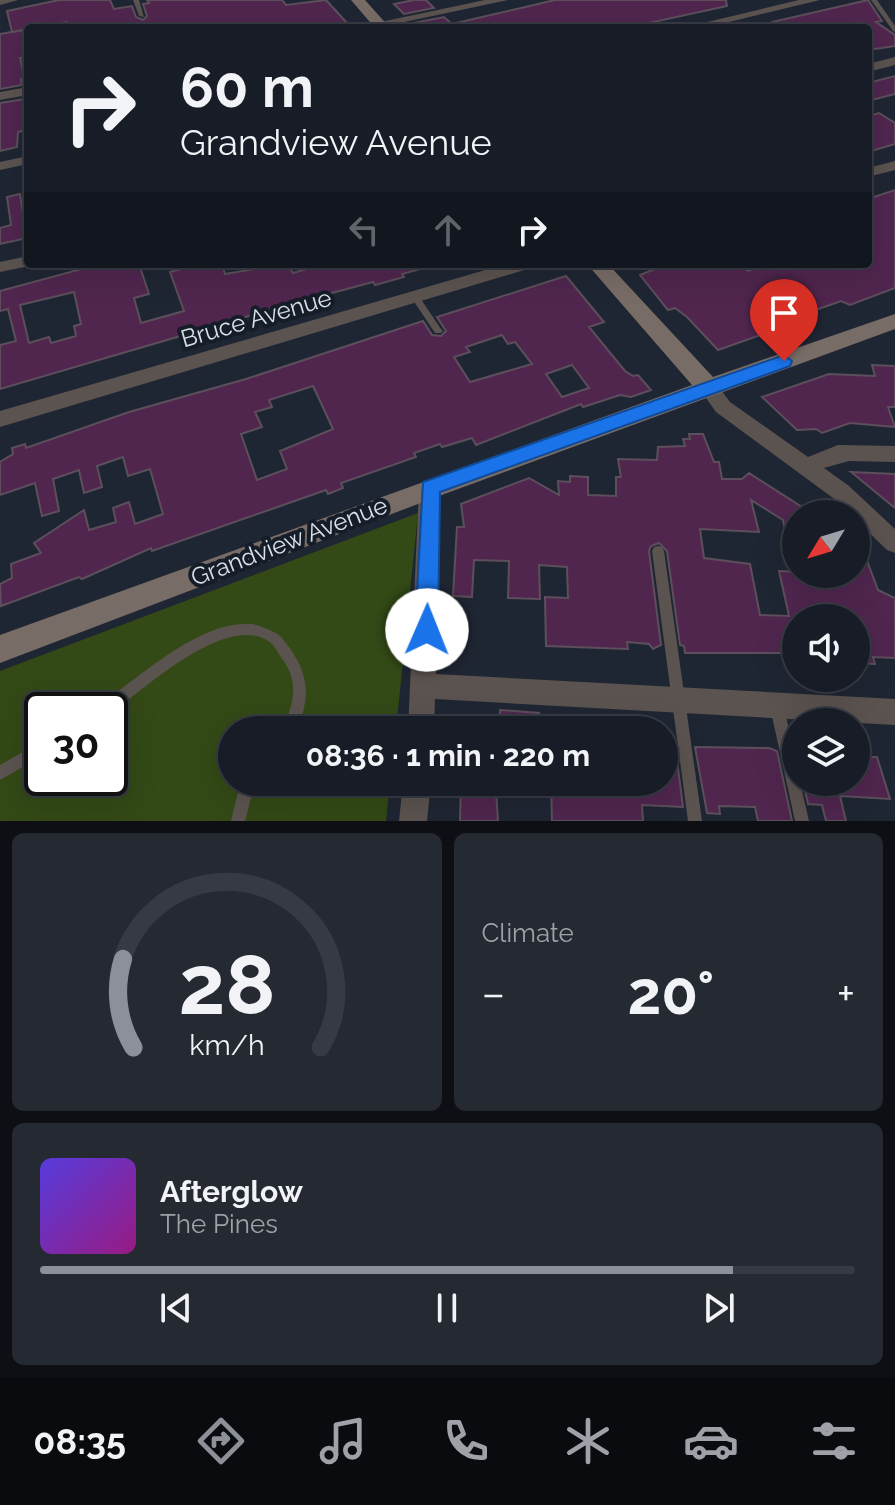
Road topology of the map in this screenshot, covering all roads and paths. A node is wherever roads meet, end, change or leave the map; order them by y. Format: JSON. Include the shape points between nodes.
{"nodes":[{"id":1,"x":12,"y":0,"type":"edge"},
{"id":2,"x":136,"y":0,"type":"edge"},
{"id":3,"x":358,"y":0,"type":"edge"},
{"id":4,"x":502,"y":0,"type":"edge"},
{"id":5,"x":814,"y":0,"type":"edge"},
{"id":6,"x":874,"y":0,"type":"edge"},
{"id":7,"x":0,"y":2,"type":"edge"},
{"id":8,"x":142,"y":16,"type":"dead end"},
{"id":9,"x":380,"y":24,"type":"edge"},
{"id":10,"x":391,"y":24,"type":"edge"},
{"id":11,"x":706,"y":24,"type":"edge"},
{"id":12,"x":895,"y":30,"type":"edge"},
{"id":13,"x":895,"y":61,"type":"edge"},
{"id":14,"x":872,"y":67,"type":"edge"},
{"id":15,"x":24,"y":92,"type":"edge"},
{"id":16,"x":0,"y":96,"type":"edge"},
{"id":17,"x":24,"y":161,"type":"edge"},
{"id":18,"x":895,"y":165,"type":"edge"},
{"id":19,"x":0,"y":166,"type":"edge"},
{"id":20,"x":872,"y":172,"type":"edge"},
{"id":21,"x":24,"y":262,"type":"edge"},
{"id":22,"x":0,"y":267,"type":"edge"},
{"id":23,"x":512,"y":268,"type":"edge"},
{"id":24,"x":601,"y":268,"type":"edge"},
{"id":25,"x":415,"y":297,"type":"junction"},
{"id":26,"x":895,"y":321,"type":"edge"},
{"id":27,"x":438,"y":331,"type":"dead end"},
{"id":28,"x":709,"y":388,"type":"junction"},
{"id":29,"x":0,"y":419,"type":"edge"},
{"id":30,"x":895,"y":454,"type":"edge"},
{"id":31,"x":808,"y":468,"type":"junction"},
{"id":32,"x":430,"y":488,"type":"junction"},
{"id":33,"x":895,"y":543,"type":"edge"},
{"id":34,"x":658,"y":551,"type":"dead end"},
{"id":35,"x":0,"y":649,"type":"edge"},
{"id":36,"x":425,"y":686,"type":"junction"},
{"id":37,"x":128,"y":693,"type":"edge"},
{"id":38,"x":681,"y":700,"type":"junction"},
{"id":39,"x":777,"y":705,"type":"junction"},
{"id":40,"x":895,"y":712,"type":"edge"},
{"id":41,"x":294,"y":716,"type":"edge"},
{"id":42,"x":422,"y":716,"type":"edge"},
{"id":43,"x":24,"y":759,"type":"edge"},
{"id":44,"x":0,"y":773,"type":"edge"},
{"id":45,"x":244,"y":796,"type":"edge"},
{"id":46,"x":416,"y":796,"type":"edge"},
{"id":47,"x":238,"y":821,"type":"edge"},
{"id":48,"x":413,"y":821,"type":"edge"},
{"id":49,"x":695,"y":821,"type":"edge"},
{"id":50,"x":802,"y":821,"type":"edge"}],
"edges":[{"from":1,"to":7,"type":"street"},
{"from":2,"to":8,"type":"lane"},
{"from":3,"to":9,"type":"street"},
{"from":4,"to":10,"type":"street"},
{"from":5,"to":11,"type":"street"},
{"from":6,"to":12,"type":"lane"},
{"from":13,"to":14,"type":"street"},
{"from":15,"to":16,"type":"street"},
{"from":17,"to":19,"type":"street"},
{"from":18,"to":20,"type":"street"},
{"from":21,"to":22,"type":"street"},
{"from":23,"to":25,"type":"street","name":"Bruce Avenue"},
{"from":24,"to":28,"type":"street"},
{"from":25,"to":27,"type":"lane"},
{"from":25,"to":29,"type":"street","name":"Bruce Avenue"},
{"from":26,"to":28,"type":"street","name":"Grandview Avenue"},
{"from":28,"to":31,"type":"street","via":[[723,407]]},
{"from":28,"to":32,"type":"street","name":"Grandview Avenue"},
{"from":30,"to":31,"type":"street","via":[[842,452],[822,456]]},
{"from":31,"to":33,"type":"street"},
{"from":32,"to":35,"type":"street","name":"Grandview Avenue"},
{"from":32,"to":36,"type":"street"},
{"from":34,"to":38,"type":"lane"},
{"from":36,"to":38,"type":"street"},
{"from":36,"to":42,"type":"street"},
{"from":37,"to":41,"type":"lane","via":[[199,642],[239,628],[278,642],[290,657],[299,675]]},
{"from":38,"to":39,"type":"street"},
{"from":38,"to":49,"type":"lane"},
{"from":39,"to":40,"type":"street"},
{"from":39,"to":50,"type":"lane"},
{"from":43,"to":44,"type":"lane"},
{"from":45,"to":47,"type":"lane"},
{"from":46,"to":48,"type":"street"}]}
